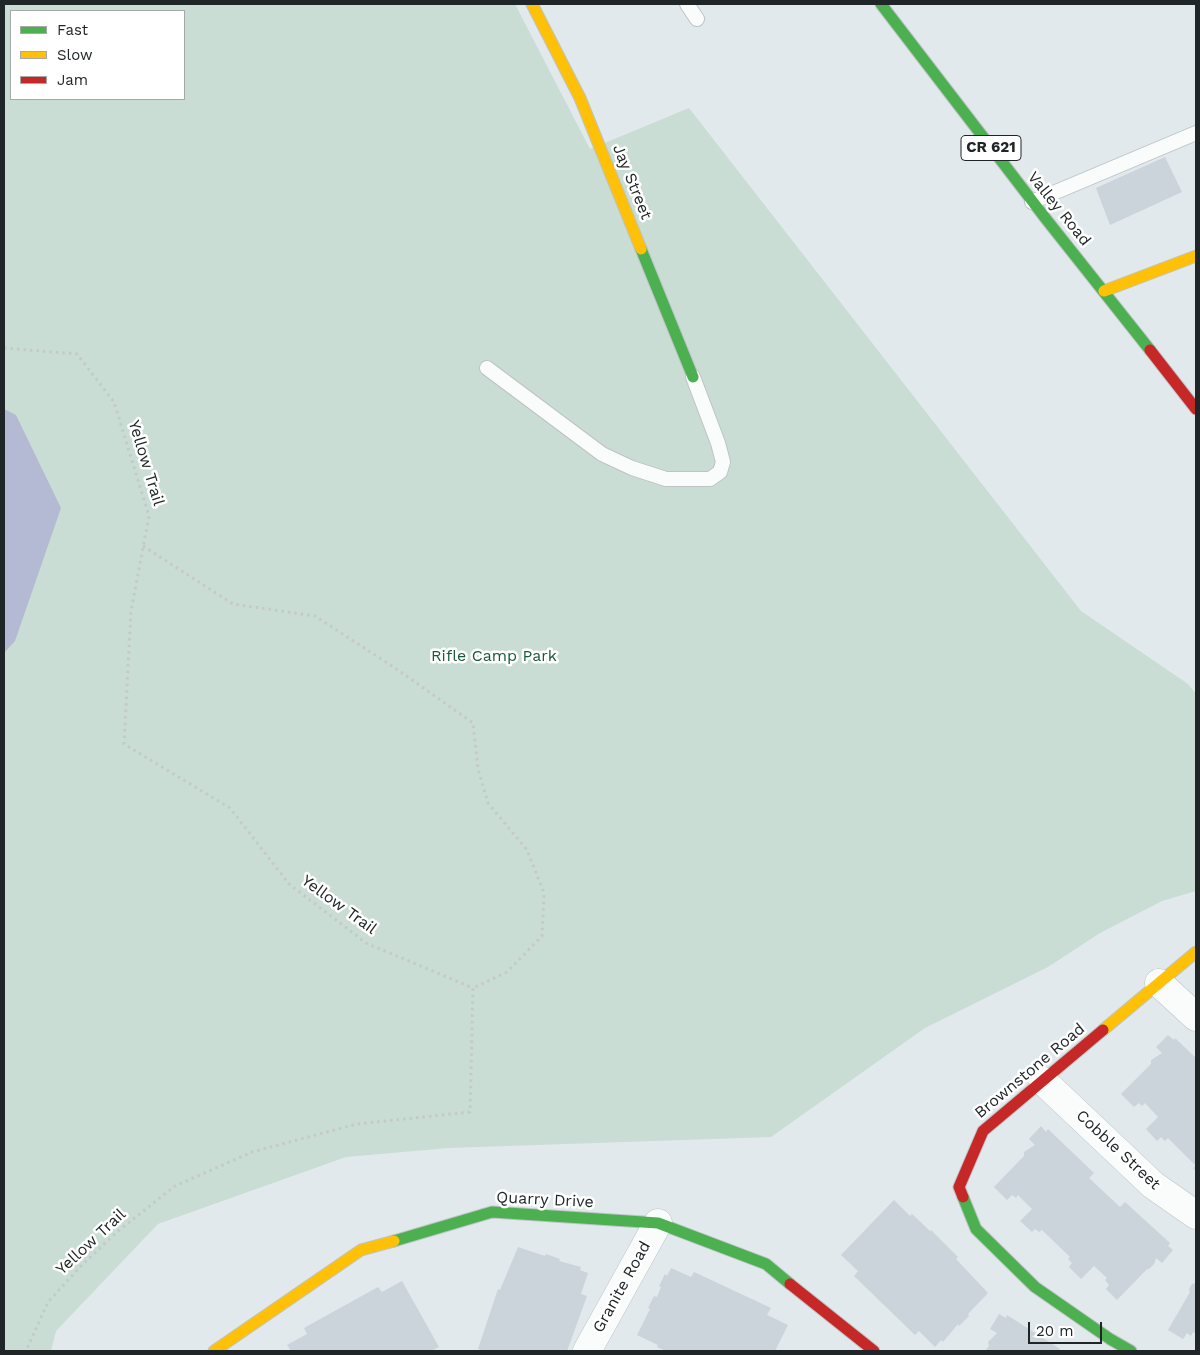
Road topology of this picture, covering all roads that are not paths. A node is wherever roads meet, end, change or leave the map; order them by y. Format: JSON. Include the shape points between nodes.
{"nodes":[{"id":1,"x":532,"y":4,"type":"edge"},
{"id":2,"x":687,"y":4,"type":"edge"},
{"id":3,"x":880,"y":4,"type":"edge"},
{"id":4,"x":697,"y":19,"type":"dead end"},
{"id":5,"x":1196,"y":132,"type":"edge"},
{"id":6,"x":1032,"y":202,"type":"junction"},
{"id":7,"x":1196,"y":256,"type":"edge"},
{"id":8,"x":1104,"y":291,"type":"junction"},
{"id":9,"x":487,"y":368,"type":"dead end"},
{"id":10,"x":693,"y":377,"type":"joint"},
{"id":11,"x":1196,"y":409,"type":"edge"},
{"id":12,"x":1196,"y":952,"type":"edge"},
{"id":13,"x":1159,"y":983,"type":"junction"},
{"id":14,"x":1196,"y":1017,"type":"edge"},
{"id":15,"x":1043,"y":1081,"type":"junction"},
{"id":16,"x":1196,"y":1215,"type":"edge"},
{"id":17,"x":658,"y":1223,"type":"junction"},
{"id":18,"x":214,"y":1351,"type":"edge"},
{"id":19,"x":587,"y":1351,"type":"edge"},
{"id":20,"x":874,"y":1351,"type":"edge"},
{"id":21,"x":1131,"y":1351,"type":"edge"}],
"edges":[{"from":1,"to":10,"type":"street","name":"Jay Street","via":[[580,98]]},
{"from":2,"to":4,"type":"lane"},
{"from":3,"to":6,"type":"street","name":"Valley Road","number":"CR 621"},
{"from":5,"to":6,"type":"lane"},
{"from":6,"to":8,"type":"street","name":"Valley Road","number":"CR 621"},
{"from":7,"to":8,"type":"street"},
{"from":8,"to":11,"type":"street","name":"Valley Road","number":"CR 621"},
{"from":9,"to":10,"type":"lane","via":[[602,454],[666,479],[710,479],[720,472],[723,462]]},
{"from":12,"to":13,"type":"street","name":"Brownstone Road"},
{"from":13,"to":14,"type":"street"},
{"from":13,"to":15,"type":"street","name":"Brownstone Road"},
{"from":15,"to":16,"type":"street","name":"Cobble Street","via":[[1153,1185]]},
{"from":15,"to":21,"type":"street","name":"Brownstone Road","via":[[983,1131],[959,1187],[976,1230],[1035,1287]]},
{"from":17,"to":18,"type":"street","name":"Quarry Drive","via":[[492,1212],[473,1217],[361,1250]]},
{"from":17,"to":19,"type":"street","name":"Granite Road"},
{"from":17,"to":20,"type":"street","name":"Quarry Drive","via":[[766,1264]]}]}
